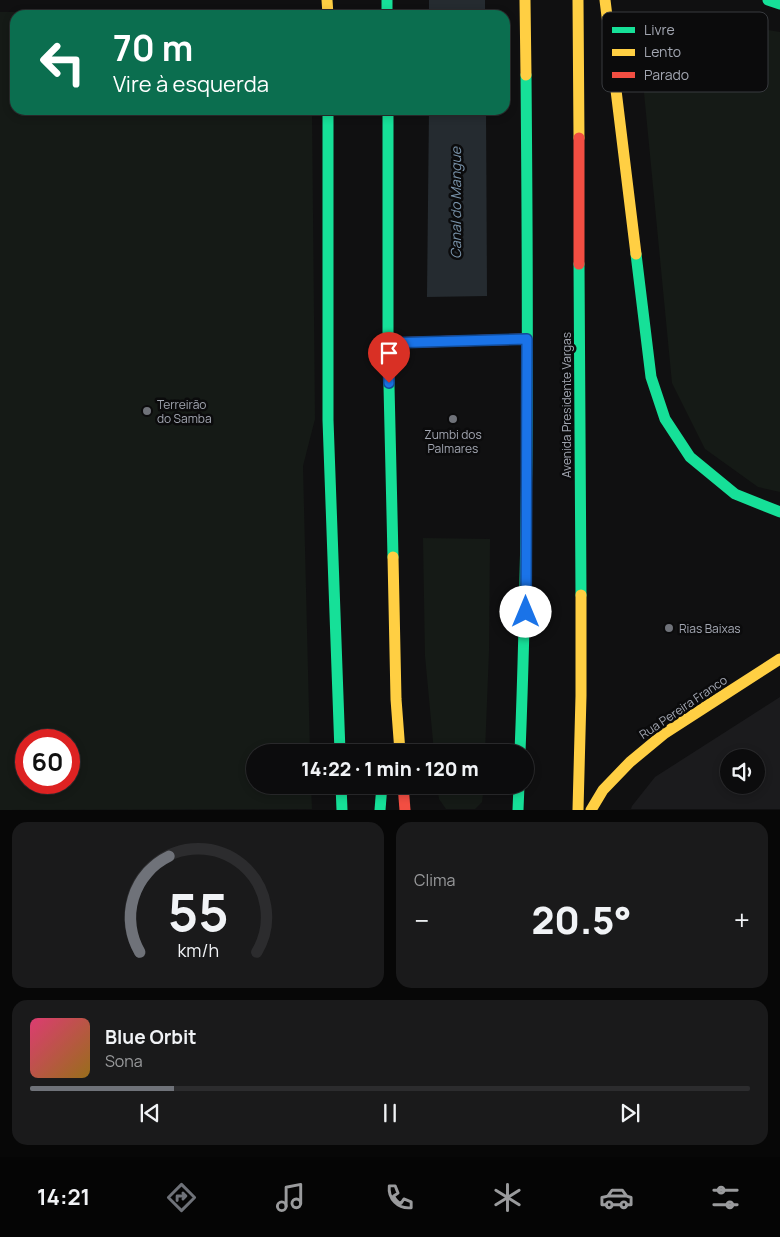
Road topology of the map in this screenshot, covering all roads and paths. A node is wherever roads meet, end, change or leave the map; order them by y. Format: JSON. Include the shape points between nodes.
{"nodes":[{"id":1,"x":525,"y":0,"type":"edge"},
{"id":2,"x":578,"y":0,"type":"edge"},
{"id":3,"x":768,"y":0,"type":"edge"},
{"id":4,"x":780,"y":4,"type":"edge"},
{"id":5,"x":616,"y":92,"type":"edge"},
{"id":6,"x":328,"y":115,"type":"edge"},
{"id":7,"x":388,"y":115,"type":"edge"},
{"id":8,"x":527,"y":339,"type":"junction"},
{"id":9,"x":388,"y":343,"type":"junction"},
{"id":10,"x":780,"y":512,"type":"edge"},
{"id":11,"x":780,"y":659,"type":"edge"},
{"id":12,"x":396,"y":699,"type":"junction"},
{"id":13,"x":340,"y":744,"type":"edge"},
{"id":14,"x":387,"y":744,"type":"dead end"},
{"id":15,"x":399,"y":744,"type":"edge"},
{"id":16,"x":520,"y":744,"type":"edge"},
{"id":17,"x":341,"y":794,"type":"edge"},
{"id":18,"x":381,"y":794,"type":"edge"},
{"id":19,"x":404,"y":794,"type":"edge"},
{"id":20,"x":519,"y":794,"type":"edge"},
{"id":21,"x":342,"y":810,"type":"edge"},
{"id":22,"x":380,"y":810,"type":"edge"},
{"id":23,"x":405,"y":810,"type":"edge"},
{"id":24,"x":518,"y":810,"type":"edge"},
{"id":25,"x":578,"y":810,"type":"edge"},
{"id":26,"x":591,"y":810,"type":"edge"}],
"edges":[{"from":1,"to":8,"type":"main road"},
{"from":2,"to":25,"type":"main road","name":"Avenida Presidente Vargas","via":[[581,696]]},
{"from":3,"to":4,"type":"main road"},
{"from":5,"to":10,"type":"main road","via":[[651,377],[664,419],[690,457],[728,488]]},
{"from":6,"to":13,"type":"main road","via":[[328,420]]},
{"from":7,"to":9,"type":"main road"},
{"from":8,"to":9,"type":"main road"},
{"from":8,"to":16,"type":"main road","via":[[525,650]]},
{"from":9,"to":12,"type":"main road"},
{"from":11,"to":26,"type":"main road","name":"Rua Pereira Franco","via":[[665,733],[603,790]]},
{"from":12,"to":14,"type":"main road"},
{"from":12,"to":15,"type":"main road"},
{"from":17,"to":21,"type":"main road"},
{"from":18,"to":22,"type":"main road"},
{"from":19,"to":23,"type":"main road"},
{"from":20,"to":24,"type":"main road"}]}
